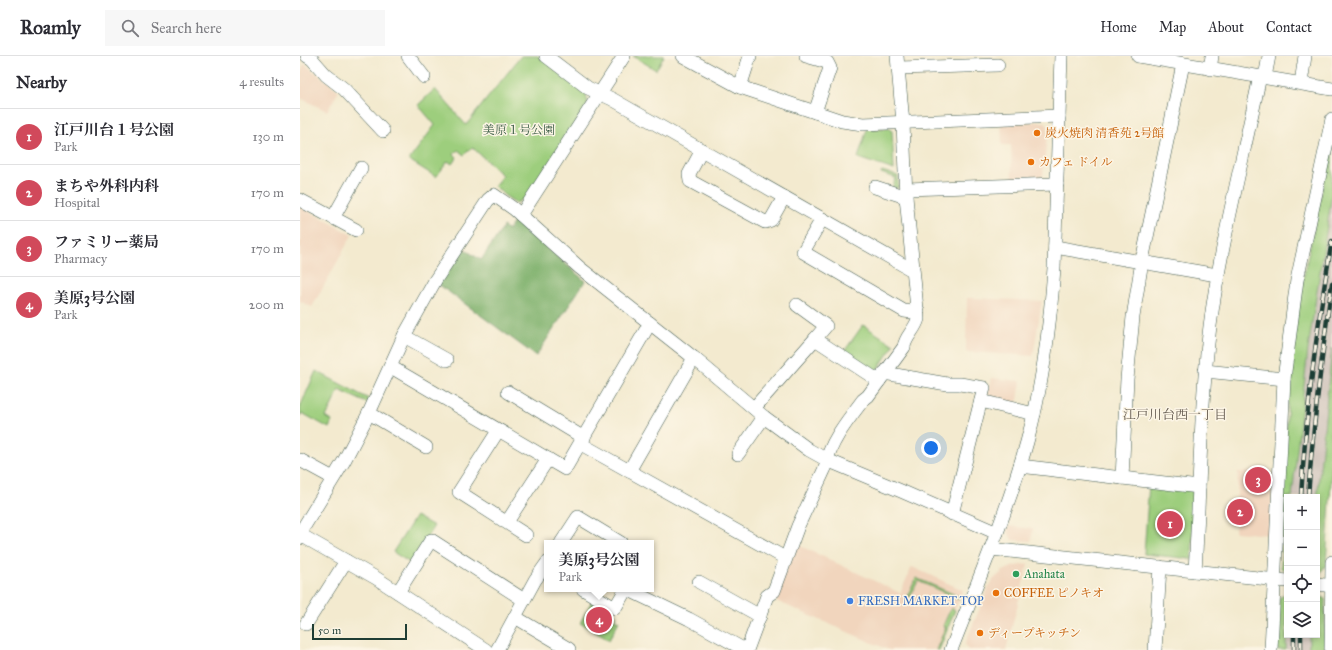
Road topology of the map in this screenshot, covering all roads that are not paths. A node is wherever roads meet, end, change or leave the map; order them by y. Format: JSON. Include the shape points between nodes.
{"nodes":[{"id":1,"x":307,"y":56,"type":"edge"},
{"id":2,"x":408,"y":56,"type":"edge"},
{"id":3,"x":546,"y":56,"type":"edge"},
{"id":4,"x":624,"y":56,"type":"edge"},
{"id":5,"x":683,"y":56,"type":"edge"},
{"id":6,"x":750,"y":56,"type":"edge"},
{"id":7,"x":806,"y":56,"type":"edge"},
{"id":8,"x":1061,"y":56,"type":"edge"},
{"id":9,"x":1138,"y":56,"type":"edge"},
{"id":10,"x":1269,"y":56,"type":"edge"},
{"id":11,"x":1305,"y":56,"type":"edge"},
{"id":12,"x":1165,"y":58,"type":"edge"},
{"id":13,"x":898,"y":62,"type":"edge"},
{"id":14,"x":1211,"y":62,"type":"edge"},
{"id":15,"x":1183,"y":64,"type":"junction"},
{"id":16,"x":998,"y":65,"type":"dead end"},
{"id":17,"x":424,"y":77,"type":"dead end"},
{"id":18,"x":1263,"y":77,"type":"junction"},
{"id":19,"x":1301,"y":83,"type":"junction"},
{"id":20,"x":740,"y":88,"type":"junction"},
{"id":21,"x":1332,"y":89,"type":"edge"},
{"id":22,"x":599,"y":94,"type":"junction"},
{"id":23,"x":815,"y":112,"type":"junction"},
{"id":24,"x":1059,"y":116,"type":"junction"},
{"id":25,"x":1332,"y":119,"type":"edge"},
{"id":26,"x":903,"y":123,"type":"junction"},
{"id":27,"x":383,"y":131,"type":"dead end"},
{"id":28,"x":702,"y":150,"type":"junction"},
{"id":29,"x":361,"y":168,"type":"dead end"},
{"id":30,"x":1057,"y":184,"type":"junction"},
{"id":31,"x":875,"y":187,"type":"dead end"},
{"id":32,"x":906,"y":193,"type":"junction"},
{"id":33,"x":784,"y":197,"type":"junction"},
{"id":34,"x":300,"y":200,"type":"edge"},
{"id":35,"x":521,"y":216,"type":"junction"},
{"id":36,"x":333,"y":218,"type":"junction"},
{"id":37,"x":822,"y":219,"type":"junction"},
{"id":38,"x":356,"y":230,"type":"dead end"},
{"id":39,"x":1055,"y":247,"type":"junction"},
{"id":40,"x":1142,"y":261,"type":"junction"},
{"id":41,"x":912,"y":270,"type":"junction"},
{"id":42,"x":1217,"y":275,"type":"junction"},
{"id":43,"x":796,"y":305,"type":"dead end"},
{"id":44,"x":918,"y":311,"type":"junction"},
{"id":45,"x":650,"y":324,"type":"junction"},
{"id":46,"x":404,"y":336,"type":"junction"},
{"id":47,"x":815,"y":339,"type":"junction"},
{"id":48,"x":694,"y":358,"type":"junction"},
{"id":49,"x":447,"y":360,"type":"dead end"},
{"id":50,"x":391,"y":367,"type":"junction"},
{"id":51,"x":1205,"y":371,"type":"junction"},
{"id":52,"x":882,"y":377,"type":"junction"},
{"id":53,"x":1284,"y":379,"type":"junction"},
{"id":54,"x":508,"y":392,"type":"dead end"},
{"id":55,"x":981,"y":401,"type":"junction"},
{"id":56,"x":754,"y":408,"type":"junction"},
{"id":57,"x":369,"y":413,"type":"junction"},
{"id":58,"x":1034,"y":414,"type":"junction"},
{"id":59,"x":764,"y":417,"type":"junction"},
{"id":60,"x":498,"y":430,"type":"junction"},
{"id":61,"x":582,"y":441,"type":"junction"},
{"id":62,"x":426,"y":448,"type":"dead end"},
{"id":63,"x":738,"y":454,"type":"dead end"},
{"id":64,"x":300,"y":460,"type":"edge"},
{"id":65,"x":548,"y":460,"type":"junction"},
{"id":66,"x":827,"y":460,"type":"junction"},
{"id":67,"x":1020,"y":466,"type":"junction"},
{"id":68,"x":630,"y":471,"type":"junction"},
{"id":69,"x":333,"y":478,"type":"junction"},
{"id":70,"x":1122,"y":478,"type":"junction"},
{"id":71,"x":1199,"y":487,"type":"junction"},
{"id":72,"x":952,"y":514,"type":"junction"},
{"id":73,"x":507,"y":522,"type":"junction"},
{"id":74,"x":300,"y":532,"type":"edge"},
{"id":75,"x":997,"y":533,"type":"junction"},
{"id":76,"x":526,"y":535,"type":"dead end"},
{"id":77,"x":300,"y":537,"type":"edge"},
{"id":78,"x":562,"y":540,"type":"edge"},
{"id":79,"x":616,"y":540,"type":"edge"},
{"id":80,"x":991,"y":549,"type":"junction"},
{"id":81,"x":785,"y":558,"type":"junction"},
{"id":82,"x":346,"y":561,"type":"junction"},
{"id":83,"x":1332,"y":562,"type":"edge"},
{"id":84,"x":1160,"y":567,"type":"junction"},
{"id":85,"x":544,"y":568,"type":"edge"},
{"id":86,"x":1195,"y":571,"type":"junction"},
{"id":87,"x":1274,"y":580,"type":"junction"},
{"id":88,"x":1284,"y":581,"type":"edge"},
{"id":89,"x":699,"y":582,"type":"dead end"},
{"id":90,"x":1320,"y":584,"type":"edge"},
{"id":91,"x":1332,"y":586,"type":"edge"},
{"id":92,"x":398,"y":592,"type":"junction"},
{"id":93,"x":588,"y":592,"type":"edge"},
{"id":94,"x":625,"y":592,"type":"edge"},
{"id":95,"x":633,"y":592,"type":"edge"},
{"id":96,"x":524,"y":600,"type":"junction"},
{"id":97,"x":760,"y":616,"type":"junction"},
{"id":98,"x":515,"y":617,"type":"junction"},
{"id":99,"x":306,"y":624,"type":"dead end"},
{"id":100,"x":569,"y":649,"type":"edge"},
{"id":101,"x":486,"y":650,"type":"edge"},
{"id":102,"x":497,"y":650,"type":"edge"},
{"id":103,"x":746,"y":650,"type":"edge"},
{"id":104,"x":951,"y":650,"type":"edge"},
{"id":105,"x":1155,"y":650,"type":"edge"},
{"id":106,"x":1271,"y":650,"type":"edge"},
{"id":107,"x":1331,"y":650,"type":"edge"}],
"edges":[{"from":1,"to":27,"type":"street","via":[[344,89]]},
{"from":2,"to":17,"type":"street"},
{"from":3,"to":22,"type":"street"},
{"from":4,"to":22,"type":"street"},
{"from":5,"to":20,"type":"street"},
{"from":6,"to":20,"type":"street"},
{"from":7,"to":23,"type":"street","via":[[827,62],[830,68]]},
{"from":8,"to":24,"type":"street"},
{"from":9,"to":12,"type":"street"},
{"from":10,"to":18,"type":"street"},
{"from":11,"to":19,"type":"street"},
{"from":12,"to":15,"type":"street"},
{"from":13,"to":16,"type":"street"},
{"from":13,"to":26,"type":"street"},
{"from":14,"to":15,"type":"street"},
{"from":14,"to":18,"type":"street"},
{"from":15,"to":40,"type":"street"},
{"from":18,"to":19,"type":"street"},
{"from":18,"to":42,"type":"street"},
{"from":19,"to":21,"type":"street"},
{"from":20,"to":23,"type":"street"},
{"from":22,"to":28,"type":"street"},
{"from":22,"to":35,"type":"street"},
{"from":23,"to":26,"type":"street","via":[[842,121],[863,124]]},
{"from":24,"to":26,"type":"street"},
{"from":24,"to":30,"type":"street"},
{"from":25,"to":53,"type":"street","via":[[1297,280]]},
{"from":26,"to":32,"type":"street"},
{"from":28,"to":33,"type":"street"},
{"from":28,"to":33,"type":"street","via":[[689,174],[690,181],[765,222],[771,220]]},
{"from":29,"to":36,"type":"street"},
{"from":30,"to":32,"type":"street"},
{"from":30,"to":39,"type":"street"},
{"from":31,"to":32,"type":"street"},
{"from":32,"to":41,"type":"street"},
{"from":33,"to":37,"type":"street"},
{"from":34,"to":36,"type":"street"},
{"from":35,"to":45,"type":"street"},
{"from":35,"to":46,"type":"street","via":[[494,195],[488,200],[436,278]]},
{"from":36,"to":38,"type":"street"},
{"from":37,"to":41,"type":"street"},
{"from":37,"to":44,"type":"street","via":[[803,252],[904,311]]},
{"from":39,"to":40,"type":"street"},
{"from":39,"to":58,"type":"street","via":[[1048,334]]},
{"from":40,"to":42,"type":"street"},
{"from":40,"to":70,"type":"street","via":[[1127,379]]},
{"from":41,"to":44,"type":"street"},
{"from":42,"to":51,"type":"street"},
{"from":43,"to":47,"type":"street","via":[[826,326]]},
{"from":44,"to":52,"type":"street","via":[[914,329]]},
{"from":45,"to":48,"type":"street"},
{"from":45,"to":61,"type":"street"},
{"from":46,"to":49,"type":"street"},
{"from":46,"to":50,"type":"street"},
{"from":47,"to":52,"type":"street"},
{"from":47,"to":56,"type":"street"},
{"from":48,"to":56,"type":"street"},
{"from":48,"to":68,"type":"street"},
{"from":50,"to":57,"type":"street"},
{"from":50,"to":60,"type":"street"},
{"from":51,"to":53,"type":"street"},
{"from":51,"to":71,"type":"street"},
{"from":52,"to":55,"type":"street","via":[[984,388]]},
{"from":52,"to":66,"type":"street","via":[[841,431]]},
{"from":53,"to":87,"type":"street"},
{"from":54,"to":61,"type":"street"},
{"from":55,"to":58,"type":"street"},
{"from":55,"to":72,"type":"street"},
{"from":56,"to":59,"type":"street"},
{"from":57,"to":62,"type":"street"},
{"from":57,"to":69,"type":"street"},
{"from":58,"to":67,"type":"street"},
{"from":59,"to":63,"type":"street"},
{"from":59,"to":66,"type":"street"},
{"from":60,"to":65,"type":"street"},
{"from":60,"to":73,"type":"street","via":[[459,492]]},
{"from":61,"to":65,"type":"street","via":[[565,469]]},
{"from":61,"to":68,"type":"street"},
{"from":64,"to":69,"type":"street"},
{"from":65,"to":73,"type":"street"},
{"from":66,"to":72,"type":"street"},
{"from":66,"to":81,"type":"street"},
{"from":67,"to":70,"type":"street"},
{"from":67,"to":75,"type":"street"},
{"from":68,"to":81,"type":"street"},
{"from":69,"to":74,"type":"street"},
{"from":70,"to":71,"type":"street"},
{"from":71,"to":86,"type":"street"},
{"from":72,"to":75,"type":"street"},
{"from":73,"to":76,"type":"street"},
{"from":75,"to":80,"type":"street"},
{"from":77,"to":82,"type":"street"},
{"from":78,"to":79,"type":"street","via":[[578,517]]},
{"from":80,"to":84,"type":"street"},
{"from":80,"to":104,"type":"street"},
{"from":81,"to":97,"type":"street","via":[[774,591],[767,596]]},
{"from":82,"to":92,"type":"street"},
{"from":82,"to":99,"type":"street"},
{"from":83,"to":91,"type":"street"},
{"from":84,"to":86,"type":"street"},
{"from":84,"to":105,"type":"street"},
{"from":85,"to":96,"type":"street"},
{"from":86,"to":87,"type":"street"},
{"from":87,"to":88,"type":"street"},
{"from":87,"to":106,"type":"street"},
{"from":89,"to":97,"type":"street"},
{"from":90,"to":91,"type":"street"},
{"from":91,"to":107,"type":"street"},
{"from":92,"to":96,"type":"street","via":[[431,540]]},
{"from":92,"to":101,"type":"street"},
{"from":93,"to":94,"type":"street","via":[[615,608]]},
{"from":95,"to":103,"type":"street"},
{"from":96,"to":98,"type":"street"},
{"from":97,"to":103,"type":"street"},
{"from":98,"to":100,"type":"street"},
{"from":98,"to":102,"type":"street"}]}
